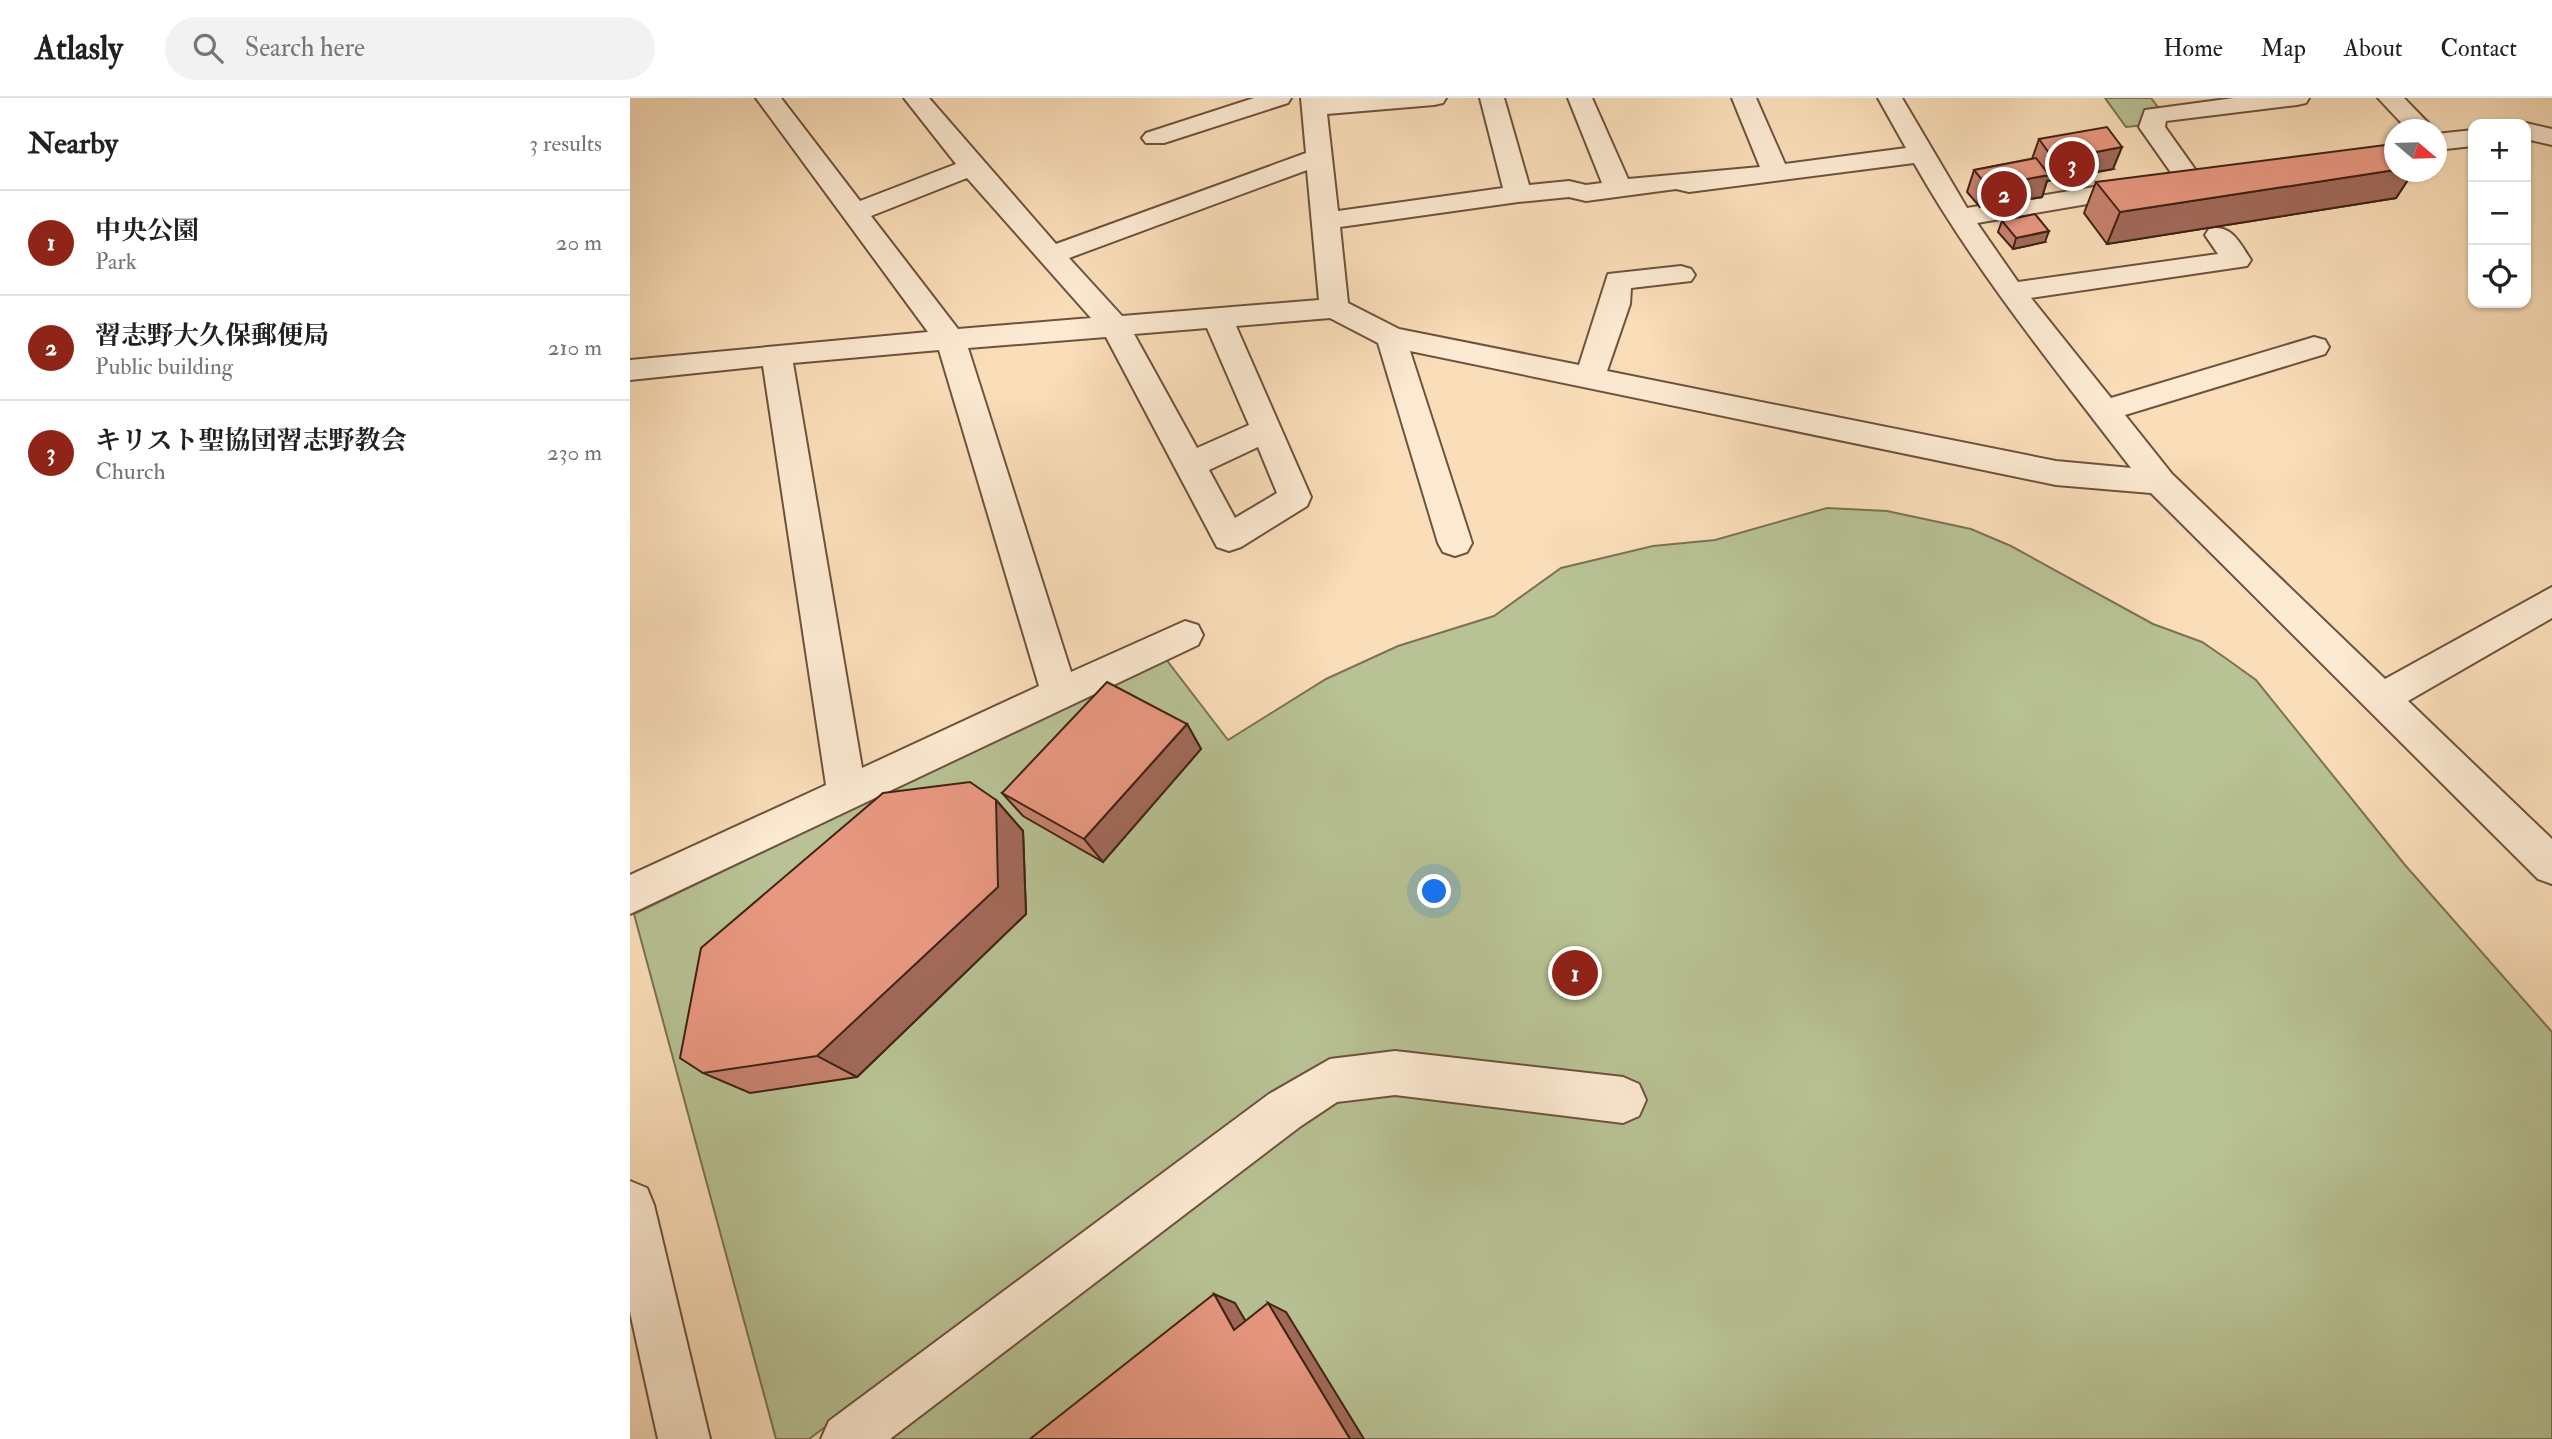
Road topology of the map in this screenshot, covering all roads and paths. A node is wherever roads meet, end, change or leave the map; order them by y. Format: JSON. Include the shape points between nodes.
{"nodes":[{"id":1,"x":768,"y":98,"type":"edge"},
{"id":2,"x":916,"y":98,"type":"edge"},
{"id":3,"x":1279,"y":98,"type":"edge"},
{"id":4,"x":1434,"y":98,"type":"edge"},
{"id":5,"x":1492,"y":98,"type":"edge"},
{"id":6,"x":1580,"y":98,"type":"edge"},
{"id":7,"x":1744,"y":98,"type":"edge"},
{"id":8,"x":1891,"y":98,"type":"edge"},
{"id":9,"x":2297,"y":98,"type":"edge"},
{"id":10,"x":2390,"y":98,"type":"edge"},
{"id":11,"x":1380,"y":100,"type":"edge"},
{"id":12,"x":1314,"y":102,"type":"edge"},
{"id":13,"x":2412,"y":119,"type":"edge"},
{"id":14,"x":2531,"y":132,"type":"edge"},
{"id":15,"x":2552,"y":137,"type":"edge"},
{"id":16,"x":1155,"y":138,"type":"dead end"},
{"id":17,"x":2468,"y":139,"type":"edge"},
{"id":18,"x":2447,"y":141,"type":"edge"},
{"id":19,"x":1920,"y":154,"type":"junction"},
{"id":20,"x":1319,"y":156,"type":"junction"},
{"id":21,"x":972,"y":167,"type":"junction"},
{"id":22,"x":1776,"y":173,"type":"junction"},
{"id":23,"x":1618,"y":188,"type":"junction"},
{"id":24,"x":1518,"y":194,"type":"junction"},
{"id":25,"x":854,"y":213,"type":"junction"},
{"id":26,"x":1959,"y":218,"type":"junction"},
{"id":27,"x":1326,"y":221,"type":"junction"},
{"id":28,"x":2219,"y":235,"type":"dead end"},
{"id":29,"x":1052,"y":255,"type":"junction"},
{"id":30,"x":1681,"y":275,"type":"dead end"},
{"id":31,"x":2011,"y":292,"type":"junction"},
{"id":32,"x":1335,"y":308,"type":"junction"},
{"id":33,"x":1217,"y":317,"type":"junction"},
{"id":34,"x":1116,"y":328,"type":"junction"},
{"id":35,"x":1391,"y":337,"type":"junction"},
{"id":36,"x":951,"y":341,"type":"junction"},
{"id":37,"x":2314,"y":347,"type":"dead end"},
{"id":38,"x":776,"y":354,"type":"junction"},
{"id":39,"x":630,"y":370,"type":"edge"},
{"id":40,"x":1590,"y":376,"type":"junction"},
{"id":41,"x":2103,"y":411,"type":"junction"},
{"id":42,"x":1267,"y":430,"type":"junction"},
{"id":43,"x":1190,"y":465,"type":"junction"},
{"id":44,"x":2160,"y":482,"type":"junction"},
{"id":45,"x":1455,"y":542,"type":"dead end"},
{"id":46,"x":2552,"y":601,"type":"edge"},
{"id":47,"x":1185,"y":635,"type":"dead end"},
{"id":48,"x":1060,"y":695,"type":"junction"},
{"id":49,"x":2379,"y":699,"type":"junction"},
{"id":50,"x":847,"y":794,"type":"junction"},
{"id":51,"x":2552,"y":866,"type":"edge"},
{"id":52,"x":630,"y":895,"type":"edge"},
{"id":53,"x":1623,"y":1100,"type":"dead end"},
{"id":54,"x":630,"y":1205,"type":"edge"},
{"id":55,"x":684,"y":1439,"type":"edge"},
{"id":56,"x":847,"y":1439,"type":"edge"}],
"edges":[{"from":1,"to":25,"type":"street"},
{"from":2,"to":21,"type":"street"},
{"from":3,"to":16,"type":"street"},
{"from":4,"to":11,"type":"street"},
{"from":5,"to":24,"type":"street"},
{"from":6,"to":23,"type":"street"},
{"from":7,"to":22,"type":"street"},
{"from":8,"to":19,"type":"street"},
{"from":9,"to":26,"type":"street","via":[[2154,115],[2152,127],[2189,179]]},
{"from":10,"to":13,"type":"street"},
{"from":11,"to":12,"type":"street"},
{"from":12,"to":20,"type":"street"},
{"from":14,"to":15,"type":"street"},
{"from":17,"to":18,"type":"street"},
{"from":19,"to":22,"type":"street"},
{"from":19,"to":26,"type":"street"},
{"from":20,"to":27,"type":"street"},
{"from":20,"to":29,"type":"street"},
{"from":21,"to":25,"type":"street"},
{"from":21,"to":29,"type":"street"},
{"from":22,"to":23,"type":"street"},
{"from":23,"to":24,"type":"street"},
{"from":24,"to":27,"type":"street"},
{"from":25,"to":36,"type":"street"},
{"from":26,"to":31,"type":"street"},
{"from":27,"to":32,"type":"street"},
{"from":28,"to":31,"type":"street","via":[[2237,260]]},
{"from":29,"to":34,"type":"street"},
{"from":30,"to":40,"type":"street","via":[[1618,280],[1615,304]]},
{"from":31,"to":41,"type":"street"},
{"from":32,"to":33,"type":"street"},
{"from":32,"to":35,"type":"street"},
{"from":33,"to":34,"type":"street"},
{"from":33,"to":42,"type":"street"},
{"from":34,"to":36,"type":"street"},
{"from":34,"to":43,"type":"street"},
{"from":35,"to":40,"type":"street"},
{"from":35,"to":45,"type":"street"},
{"from":36,"to":38,"type":"street"},
{"from":36,"to":48,"type":"street"},
{"from":37,"to":41,"type":"street"},
{"from":38,"to":39,"type":"street"},
{"from":38,"to":50,"type":"street"},
{"from":40,"to":44,"type":"street","via":[[2056,473]]},
{"from":41,"to":44,"type":"street"},
{"from":42,"to":43,"type":"street"},
{"from":42,"to":43,"type":"street","via":[[1295,497],[1229,538]]},
{"from":44,"to":49,"type":"street"},
{"from":46,"to":49,"type":"street"},
{"from":47,"to":48,"type":"street"},
{"from":48,"to":50,"type":"street"},
{"from":49,"to":51,"type":"street"},
{"from":50,"to":52,"type":"street"},
{"from":53,"to":56,"type":"street","via":[[1395,1073],[1330,1081]]},
{"from":54,"to":55,"type":"street"}]}
